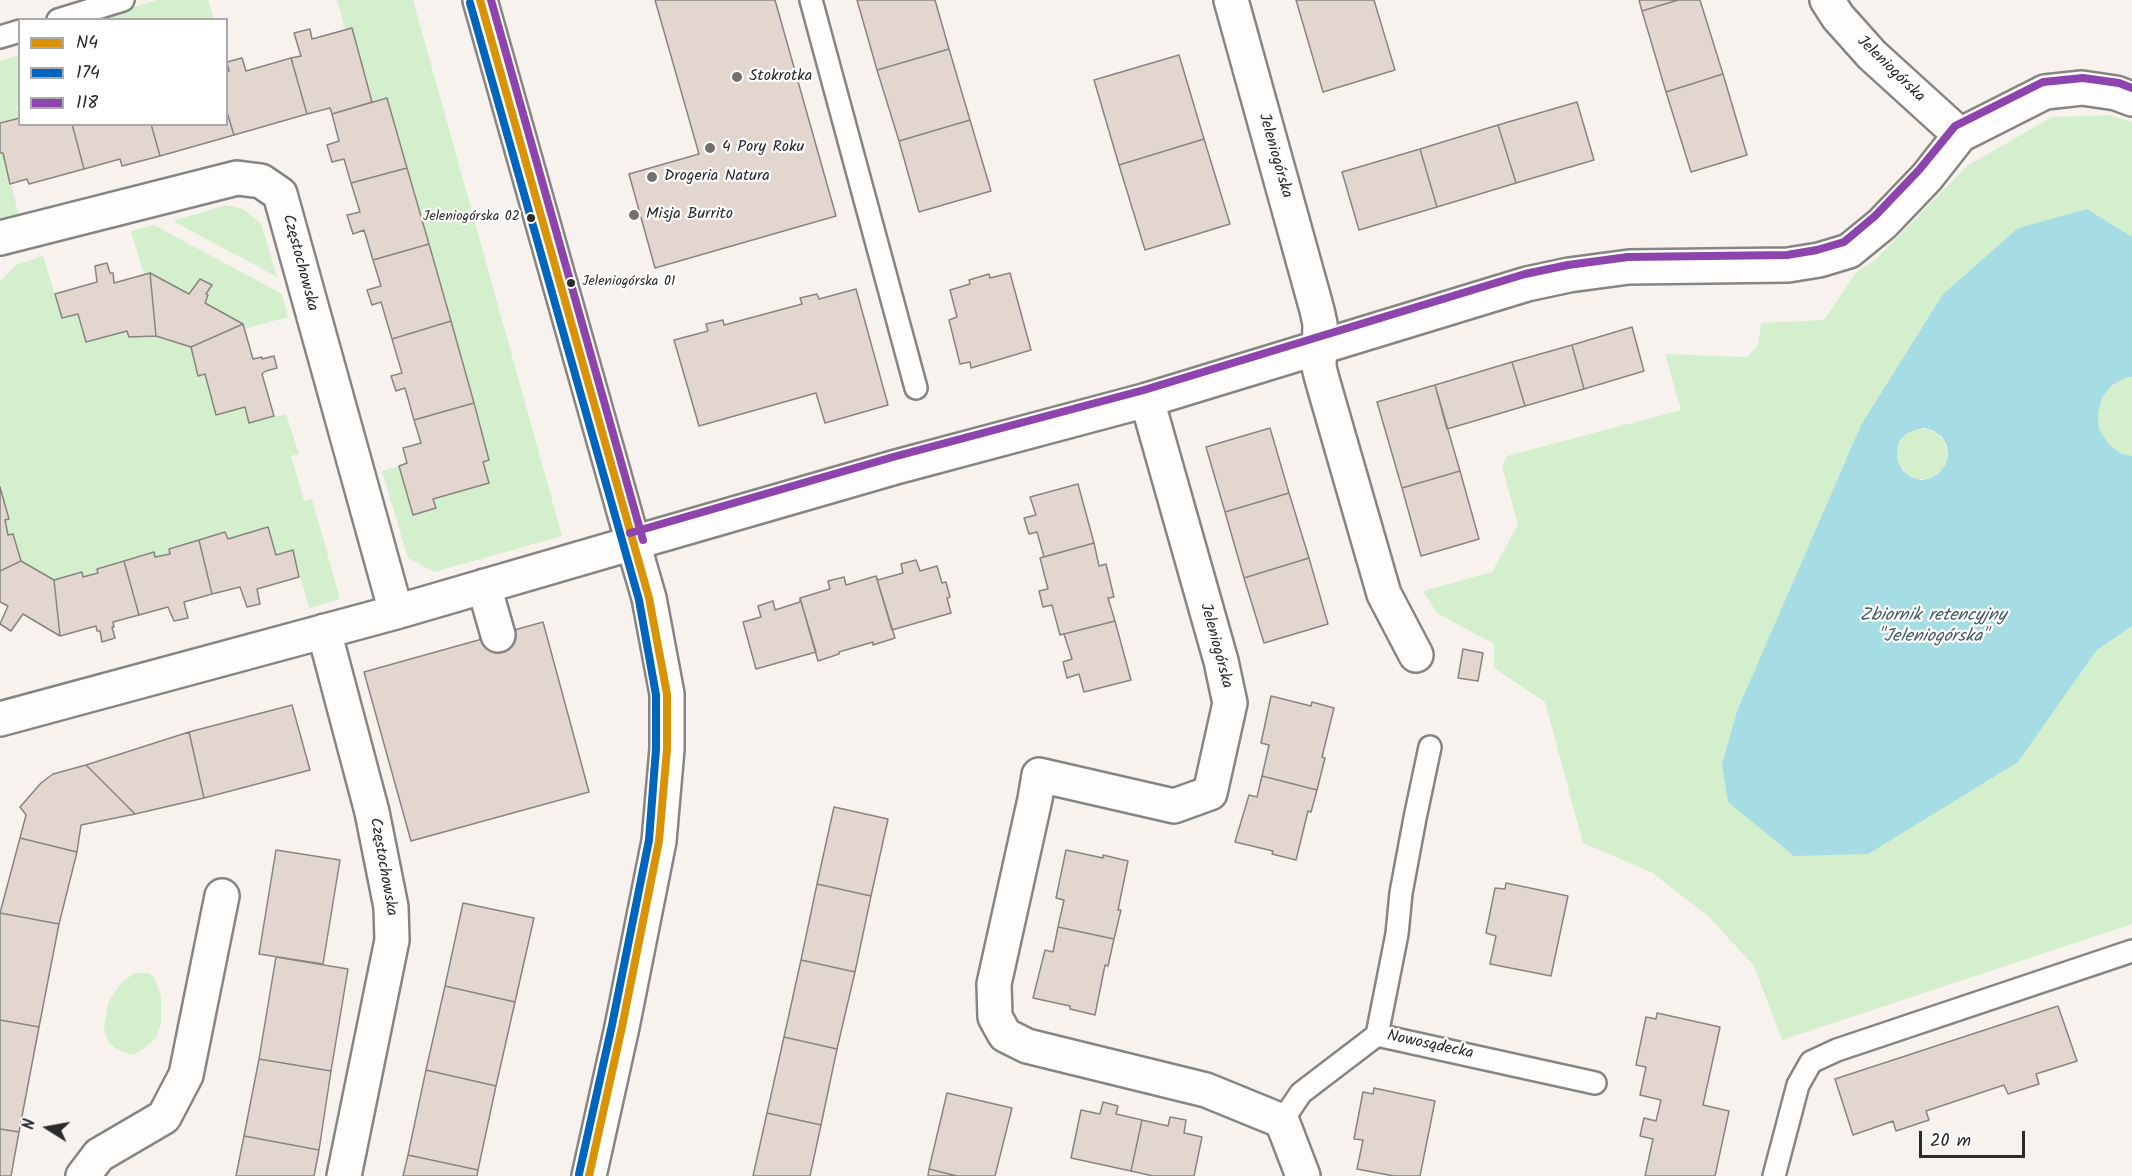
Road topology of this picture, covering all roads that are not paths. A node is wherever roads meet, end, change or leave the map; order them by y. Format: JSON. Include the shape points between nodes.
{"nodes":[{"id":1,"x":123,"y":0,"type":"edge"},
{"id":2,"x":480,"y":0,"type":"edge"},
{"id":3,"x":811,"y":0,"type":"edge"},
{"id":4,"x":1231,"y":0,"type":"edge"},
{"id":5,"x":1827,"y":0,"type":"edge"},
{"id":6,"x":64,"y":18,"type":"edge"},
{"id":7,"x":18,"y":32,"type":"edge"},
{"id":8,"x":0,"y":37,"type":"edge"},
{"id":9,"x":2132,"y":99,"type":"edge"},
{"id":10,"x":1960,"y":135,"type":"junction"},
{"id":11,"x":0,"y":238,"type":"edge"},
{"id":12,"x":1318,"y":348,"type":"junction"},
{"id":13,"x":915,"y":388,"type":"dead end"},
{"id":14,"x":1147,"y":400,"type":"junction"},
{"id":15,"x":633,"y":543,"type":"junction"},
{"id":16,"x":484,"y":586,"type":"junction"},
{"id":17,"x":396,"y":612,"type":"junction"},
{"id":18,"x":324,"y":632,"type":"junction"},
{"id":19,"x":498,"y":635,"type":"dead end"},
{"id":20,"x":1416,"y":655,"type":"dead end"},
{"id":21,"x":0,"y":719,"type":"edge"},
{"id":22,"x":1430,"y":747,"type":"dead end"},
{"id":23,"x":222,"y":896,"type":"dead end"},
{"id":24,"x":2132,"y":951,"type":"edge"},
{"id":25,"x":1377,"y":1035,"type":"junction"},
{"id":26,"x":1595,"y":1083,"type":"dead end"},
{"id":27,"x":1282,"y":1120,"type":"junction"},
{"id":28,"x":83,"y":1176,"type":"edge"},
{"id":29,"x":344,"y":1176,"type":"edge"},
{"id":30,"x":589,"y":1176,"type":"edge"},
{"id":31,"x":1303,"y":1176,"type":"edge"},
{"id":32,"x":1774,"y":1176,"type":"edge"}],
"edges":[{"from":1,"to":6,"type":"lane"},
{"from":2,"to":15,"type":"street"},
{"from":3,"to":13,"type":"lane"},
{"from":4,"to":12,"type":"street","name":"Jeleniogórska","via":[[1317,310]]},
{"from":5,"to":10,"type":"street","name":"Jeleniogórska","via":[[1872,55]]},
{"from":7,"to":8,"type":"lane"},
{"from":9,"to":10,"type":"street","via":[[2082,88],[2044,92]]},
{"from":10,"to":12,"type":"street","via":[[1927,177],[1882,224],[1849,251],[1788,265],[1629,267],[1569,275],[1527,284]]},
{"from":11,"to":17,"type":"street","name":"Częstochowska","via":[[237,178],[261,181],[280,194]]},
{"from":12,"to":14,"type":"street"},
{"from":12,"to":20,"type":"street","name":"Jeleniogórska","via":[[1319,367],[1383,594]]},
{"from":14,"to":15,"type":"street"},
{"from":14,"to":27,"type":"street","name":"Jeleniogórska","via":[[1230,703],[1210,793],[1174,806],[1039,775],[994,984],[995,1017],[1005,1035],[1027,1046],[1206,1090]]},
{"from":15,"to":16,"type":"street"},
{"from":15,"to":30,"type":"street","via":[[649,598],[667,694],[667,749],[658,841]]},
{"from":16,"to":17,"type":"street"},
{"from":16,"to":19,"type":"street"},
{"from":17,"to":18,"type":"street"},
{"from":18,"to":21,"type":"street"},
{"from":18,"to":29,"type":"street","name":"Częstochowska","via":[[372,812],[391,908],[392,940]]},
{"from":22,"to":25,"type":"lane"},
{"from":23,"to":28,"type":"street","via":[[186,1075],[164,1117],[99,1155]]},
{"from":24,"to":32,"type":"lane","via":[[1811,1062],[1798,1085]]},
{"from":25,"to":26,"type":"lane","name":"Nowosądecka"},
{"from":25,"to":27,"type":"lane","name":"Nowosądecka","via":[[1301,1093]]},
{"from":27,"to":31,"type":"street"}]}
